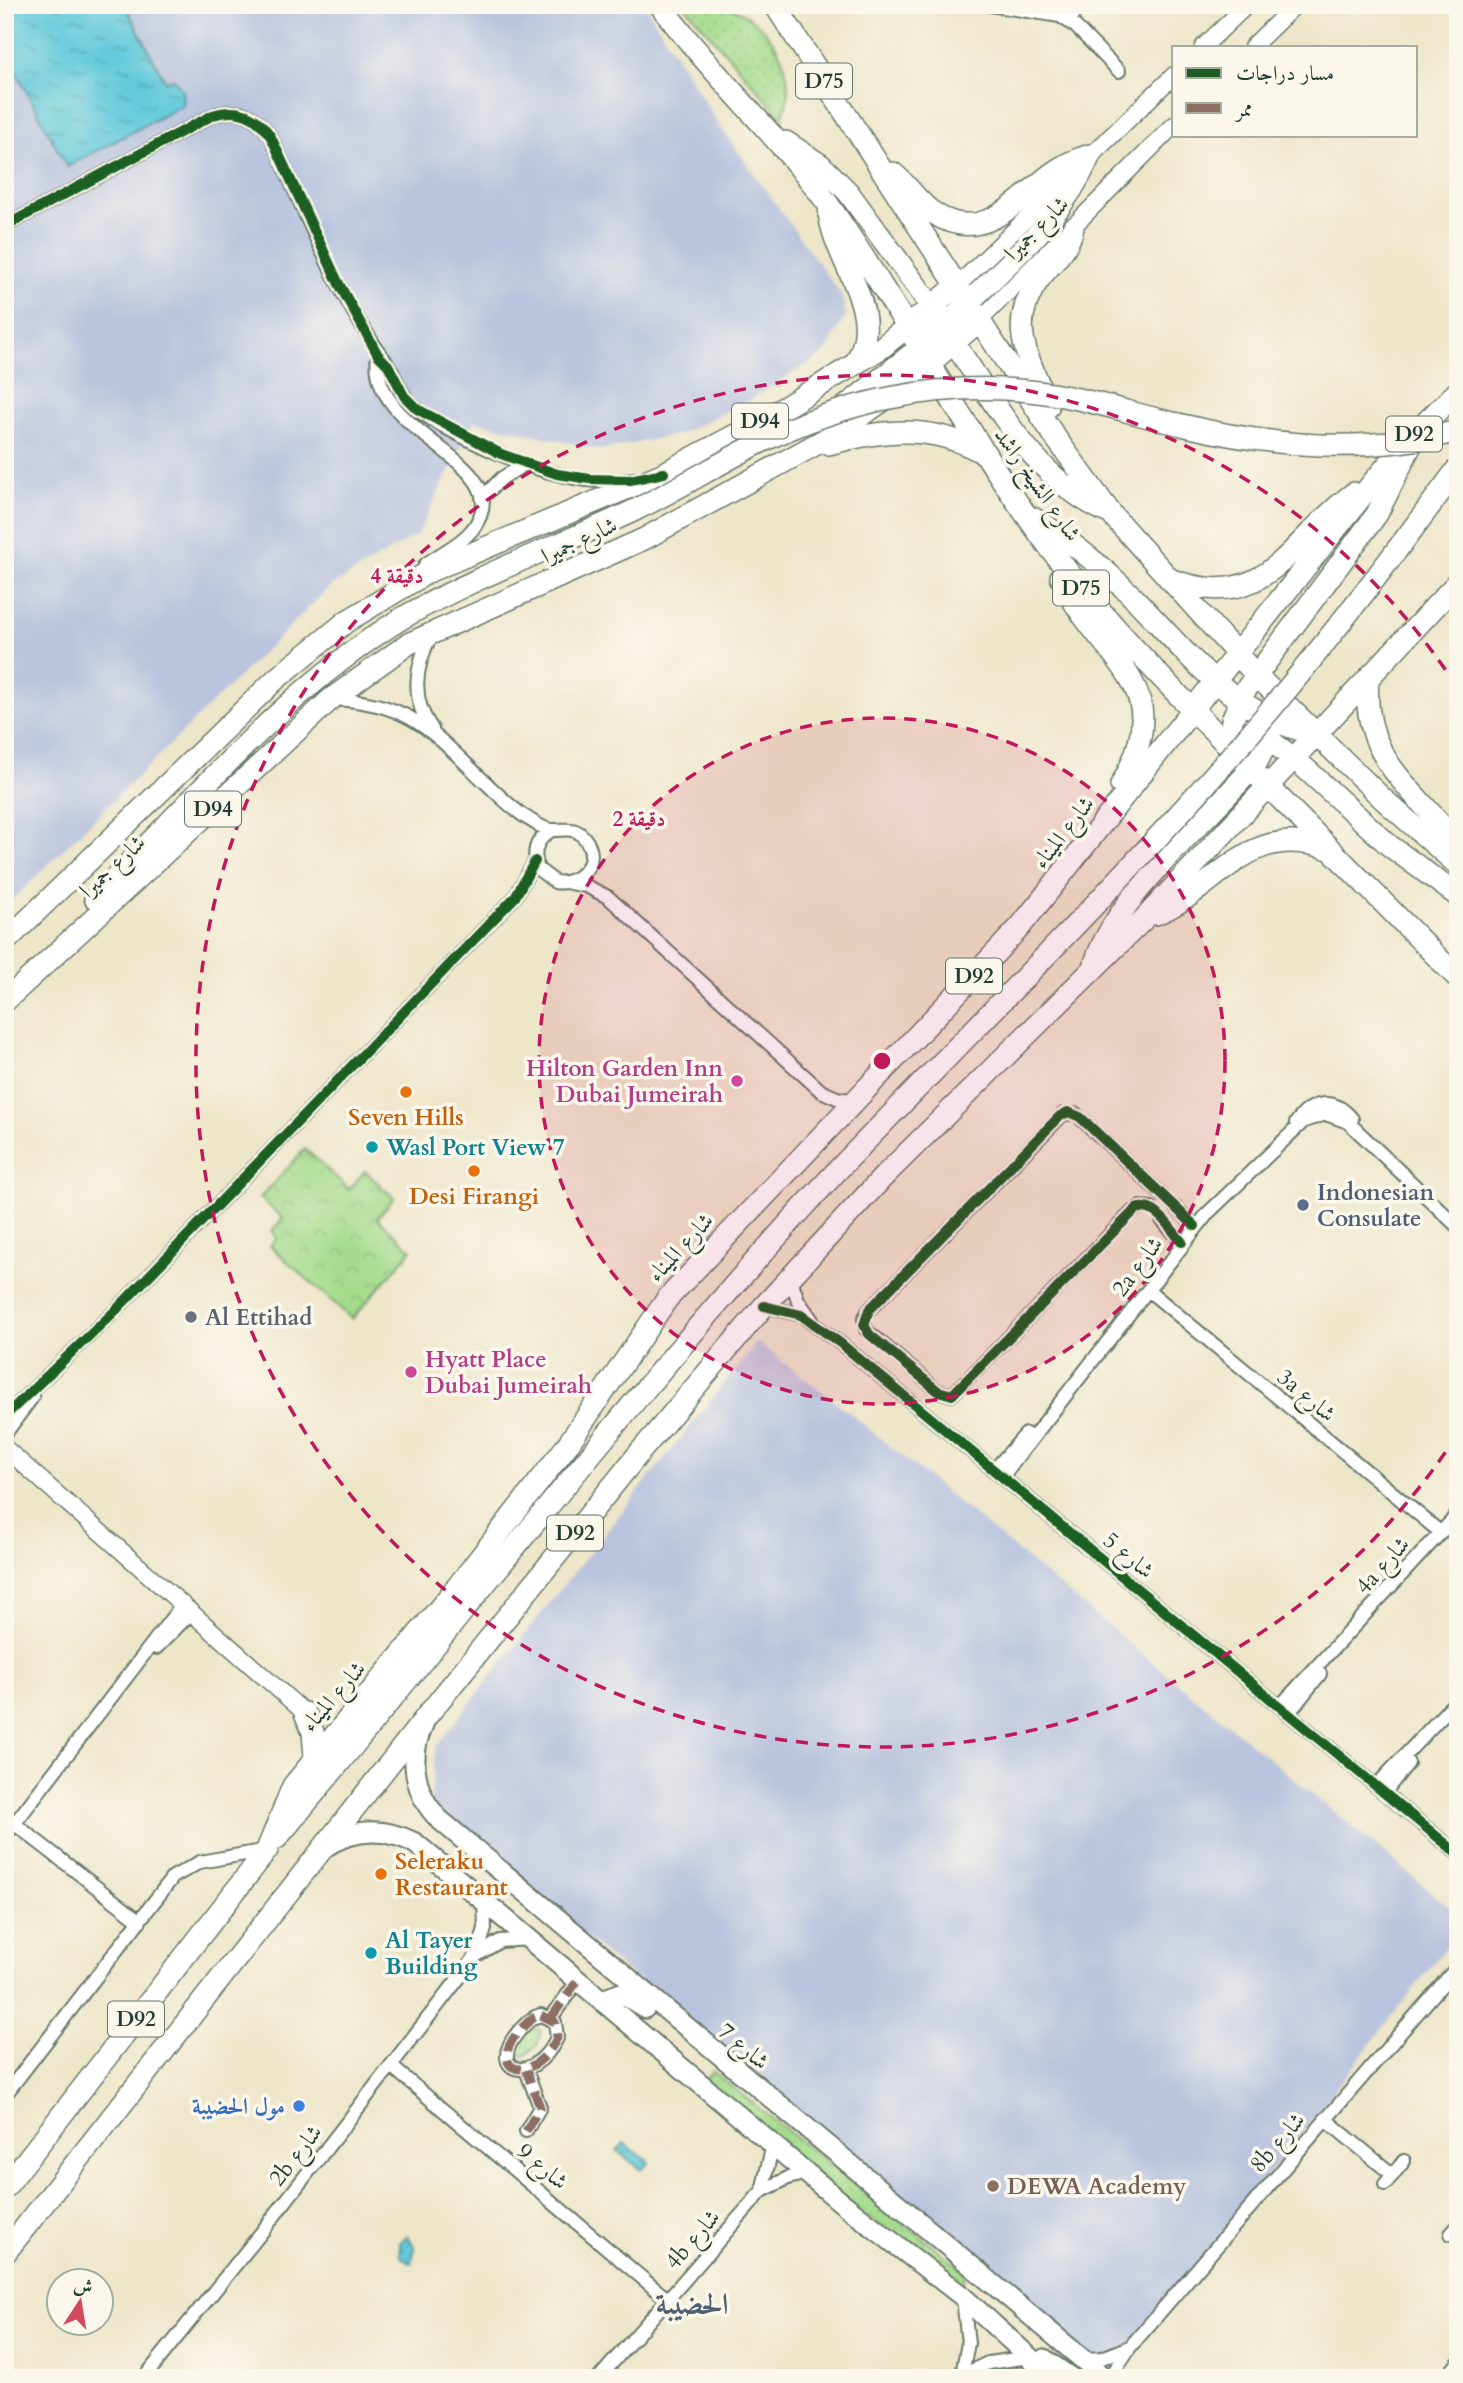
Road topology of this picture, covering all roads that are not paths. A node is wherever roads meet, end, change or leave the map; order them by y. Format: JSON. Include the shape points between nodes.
{"nodes":[{"id":1,"x":660,"y":5,"type":"edge"},
{"id":2,"x":775,"y":5,"type":"edge"},
{"id":3,"x":990,"y":5,"type":"edge"},
{"id":4,"x":1079,"y":5,"type":"edge"},
{"id":5,"x":1247,"y":5,"type":"edge"},
{"id":6,"x":1295,"y":5,"type":"edge"},
{"id":7,"x":1070,"y":22,"type":"junction"},
{"id":8,"x":1204,"y":46,"type":"edge"},
{"id":9,"x":1253,"y":46,"type":"edge"},
{"id":10,"x":1119,"y":71,"type":"dead end"},
{"id":11,"x":1172,"y":77,"type":"edge"},
{"id":12,"x":1172,"y":127,"type":"edge"},
{"id":13,"x":771,"y":135,"type":"junction"},
{"id":14,"x":1090,"y":155,"type":"junction"},
{"id":15,"x":872,"y":157,"type":"junction"},
{"id":16,"x":827,"y":204,"type":"junction"},
{"id":17,"x":5,"y":226,"type":"edge"},
{"id":18,"x":1073,"y":229,"type":"junction"},
{"id":19,"x":968,"y":303,"type":"junction"},
{"id":20,"x":943,"y":326,"type":"junction"},
{"id":21,"x":906,"y":330,"type":"junction"},
{"id":22,"x":377,"y":355,"type":"junction"},
{"id":23,"x":924,"y":358,"type":"junction"},
{"id":24,"x":853,"y":365,"type":"junction"},
{"id":25,"x":1458,"y":391,"type":"edge"},
{"id":26,"x":1458,"y":431,"type":"edge"},
{"id":27,"x":1416,"y":432,"type":"junction"},
{"id":28,"x":1055,"y":437,"type":"junction"},
{"id":29,"x":983,"y":453,"type":"junction"},
{"id":30,"x":794,"y":457,"type":"junction"},
{"id":31,"x":525,"y":464,"type":"junction"},
{"id":32,"x":1458,"y":468,"type":"edge"},
{"id":33,"x":664,"y":473,"type":"junction"},
{"id":34,"x":1374,"y":481,"type":"junction"},
{"id":35,"x":482,"y":498,"type":"junction"},
{"id":36,"x":1022,"y":512,"type":"junction"},
{"id":37,"x":1112,"y":515,"type":"junction"},
{"id":38,"x":1051,"y":551,"type":"junction"},
{"id":39,"x":1169,"y":579,"type":"junction"},
{"id":40,"x":1458,"y":582,"type":"edge"},
{"id":41,"x":401,"y":589,"type":"junction"},
{"id":42,"x":432,"y":632,"type":"junction"},
{"id":43,"x":1238,"y":656,"type":"junction"},
{"id":44,"x":1368,"y":679,"type":"junction"},
{"id":45,"x":1263,"y":681,"type":"junction"},
{"id":46,"x":1216,"y":683,"type":"junction"},
{"id":47,"x":331,"y":699,"type":"junction"},
{"id":48,"x":1193,"y":710,"type":"junction"},
{"id":49,"x":1235,"y":711,"type":"junction"},
{"id":50,"x":1271,"y":730,"type":"junction"},
{"id":51,"x":1317,"y":734,"type":"junction"},
{"id":52,"x":438,"y":738,"type":"junction"},
{"id":53,"x":1229,"y":747,"type":"junction"},
{"id":54,"x":1294,"y":759,"type":"junction"},
{"id":55,"x":1251,"y":769,"type":"junction"},
{"id":56,"x":1269,"y":787,"type":"junction"},
{"id":57,"x":513,"y":808,"type":"junction"},
{"id":58,"x":552,"y":830,"type":"junction"},
{"id":59,"x":1086,"y":844,"type":"junction"},
{"id":60,"x":1458,"y":847,"type":"edge"},
{"id":61,"x":1331,"y":850,"type":"junction"},
{"id":62,"x":535,"y":854,"type":"junction"},
{"id":63,"x":590,"y":861,"type":"junction"},
{"id":64,"x":1458,"y":865,"type":"edge"},
{"id":65,"x":548,"y":880,"type":"junction"},
{"id":66,"x":570,"y":883,"type":"junction"},
{"id":67,"x":1458,"y":896,"type":"edge"},
{"id":68,"x":516,"y":897,"type":"junction"},
{"id":69,"x":608,"y":897,"type":"junction"},
{"id":70,"x":1145,"y":918,"type":"junction"},
{"id":71,"x":5,"y":942,"type":"edge"},
{"id":72,"x":1092,"y":972,"type":"junction"},
{"id":73,"x":1458,"y":978,"type":"edge"},
{"id":74,"x":27,"y":981,"type":"junction"},
{"id":75,"x":5,"y":1001,"type":"edge"},
{"id":76,"x":821,"y":1091,"type":"junction"},
{"id":77,"x":855,"y":1101,"type":"junction"},
{"id":78,"x":832,"y":1126,"type":"junction"},
{"id":79,"x":1163,"y":1196,"type":"dead end"},
{"id":80,"x":1175,"y":1207,"type":"dead end"},
{"id":81,"x":1151,"y":1208,"type":"dead end"},
{"id":82,"x":1162,"y":1220,"type":"dead end"},
{"id":83,"x":1195,"y":1227,"type":"junction"},
{"id":84,"x":1458,"y":1227,"type":"edge"},
{"id":85,"x":1182,"y":1242,"type":"junction"},
{"id":86,"x":790,"y":1277,"type":"junction"},
{"id":87,"x":1148,"y":1290,"type":"junction"},
{"id":88,"x":764,"y":1306,"type":"junction"},
{"id":89,"x":651,"y":1319,"type":"junction"},
{"id":90,"x":814,"y":1323,"type":"junction"},
{"id":91,"x":35,"y":1389,"type":"junction"},
{"id":92,"x":5,"y":1416,"type":"edge"},
{"id":93,"x":5,"y":1434,"type":"edge"},
{"id":94,"x":5,"y":1448,"type":"edge"},
{"id":95,"x":998,"y":1473,"type":"junction"},
{"id":96,"x":1458,"y":1514,"type":"edge"},
{"id":97,"x":1440,"y":1532,"type":"junction"},
{"id":98,"x":525,"y":1537,"type":"junction"},
{"id":99,"x":186,"y":1610,"type":"junction"},
{"id":100,"x":1458,"y":1699,"type":"edge"},
{"id":101,"x":1284,"y":1710,"type":"junction"},
{"id":102,"x":304,"y":1713,"type":"junction"},
{"id":103,"x":426,"y":1717,"type":"junction"},
{"id":104,"x":349,"y":1720,"type":"junction"},
{"id":105,"x":315,"y":1758,"type":"junction"},
{"id":106,"x":1380,"y":1790,"type":"junction"},
{"id":107,"x":15,"y":1824,"type":"junction"},
{"id":108,"x":5,"y":1836,"type":"edge"},
{"id":109,"x":322,"y":1849,"type":"junction"},
{"id":110,"x":267,"y":1850,"type":"junction"},
{"id":111,"x":1458,"y":1854,"type":"edge"},
{"id":112,"x":484,"y":1900,"type":"junction"},
{"id":113,"x":140,"y":1921,"type":"junction"},
{"id":114,"x":529,"y":1939,"type":"junction"},
{"id":115,"x":476,"y":1956,"type":"junction"},
{"id":116,"x":1458,"y":1966,"type":"edge"},
{"id":117,"x":578,"y":1980,"type":"junction"},
{"id":118,"x":602,"y":2000,"type":"junction"},
{"id":119,"x":551,"y":2018,"type":"junction"},
{"id":120,"x":683,"y":2026,"type":"junction"},
{"id":121,"x":391,"y":2066,"type":"junction"},
{"id":122,"x":526,"y":2070,"type":"junction"},
{"id":123,"x":5,"y":2095,"type":"edge"},
{"id":124,"x":1325,"y":2119,"type":"junction"},
{"id":125,"x":526,"y":2131,"type":"dead end"},
{"id":126,"x":773,"y":2144,"type":"junction"},
{"id":127,"x":1405,"y":2161,"type":"dead end"},
{"id":128,"x":807,"y":2173,"type":"junction"},
{"id":129,"x":5,"y":2188,"type":"edge"},
{"id":130,"x":762,"y":2191,"type":"junction"},
{"id":131,"x":5,"y":2253,"type":"edge"},
{"id":132,"x":962,"y":2296,"type":"junction"},
{"id":133,"x":667,"y":2299,"type":"junction"},
{"id":134,"x":1130,"y":2347,"type":"junction"},
{"id":135,"x":1029,"y":2357,"type":"junction"},
{"id":136,"x":1083,"y":2359,"type":"junction"},
{"id":137,"x":1458,"y":2363,"type":"edge"},
{"id":138,"x":960,"y":2376,"type":"edge"},
{"id":139,"x":144,"y":2378,"type":"edge"},
{"id":140,"x":599,"y":2378,"type":"edge"},
{"id":141,"x":1052,"y":2378,"type":"edge"},
{"id":142,"x":1071,"y":2378,"type":"edge"},
{"id":143,"x":1108,"y":2378,"type":"edge"},
{"id":144,"x":1446,"y":2378,"type":"edge"}],
"edges":[{"from":1,"to":13,"type":"main road","name":"شارع الشيخ راشد","number":"D75"},
{"from":2,"to":15,"type":"main road","name":"شارع الشيخ راشد","number":"D75"},
{"from":3,"to":7,"type":"street","via":[[1049,12]]},
{"from":4,"to":7,"type":"street"},
{"from":5,"to":8,"type":"street"},
{"from":6,"to":9,"type":"street"},
{"from":7,"to":10,"type":"street"},
{"from":11,"to":14,"type":"street"},
{"from":12,"to":18,"type":"street","name":"شارع جميرا","number":"D94"},
{"from":13,"to":16,"type":"main road","name":"شارع الشيخ راشد","number":"D75"},
{"from":13,"to":20,"type":"main road","via":[[805,153],[835,178]]},
{"from":14,"to":15,"type":"main road","via":[[1053,172],[1000,217],[971,225],[935,214]]},
{"from":14,"to":19,"type":"main road","via":[[1074,189],[1052,218]]},
{"from":15,"to":19,"type":"main road","name":"شارع الشيخ راشد","number":"D75"},
{"from":16,"to":21,"type":"main road","name":"شارع الشيخ راشد","number":"D75"},
{"from":16,"to":24,"type":"main road","via":[[834,240],[865,311],[866,335]]},
{"from":17,"to":22,"type":"street","via":[[214,115],[247,114],[271,137]]},
{"from":18,"to":19,"type":"street","name":"شارع جميرا","number":"D94"},
{"from":18,"to":28,"type":"main road","via":[[1065,250],[1033,289],[1023,322],[1025,355],[1045,398]]},
{"from":19,"to":20,"type":"main road"},
{"from":19,"to":20,"type":"main road","name":"شارع جميرا","number":"D94"},
{"from":19,"to":28,"type":"main road","name":"شارع الشيخ راشد","number":"D75"},
{"from":20,"to":21,"type":"main road","name":"شارع جميرا","number":"D94"},
{"from":20,"to":23,"type":"main road"},
{"from":20,"to":37,"type":"main road","via":[[1041,467],[1067,491]]},
{"from":21,"to":23,"type":"main road","name":"شارع الشيخ راشد","number":"D75"},
{"from":21,"to":24,"type":"main road","name":"شارع جميرا","number":"D94"},
{"from":22,"to":31,"type":"street","via":[[417,409]]},
{"from":22,"to":35,"type":"street","via":[[380,380],[396,410],[418,433],[469,469]]},
{"from":23,"to":29,"type":"main road","name":"شارع الشيخ راشد","number":"D75"},
{"from":23,"to":30,"type":"main road","via":[[824,425]]},
{"from":24,"to":33,"type":"main road","name":"شارع جميرا","number":"D94"},
{"from":25,"to":27,"type":"main road","name":"شارع الميناء","number":"D92"},
{"from":26,"to":74,"type":"main road","bridge":true,"via":[[1391,444],[1315,446],[1182,426],[1030,391],[946,390],[837,410],[761,443],[665,496],[460,586],[350,651],[278,710],[62,931]]},
{"from":27,"to":34,"type":"main road","name":"شارع الميناء","number":"D92"},
{"from":27,"to":45,"type":"main road","via":[[1377,514]]},
{"from":28,"to":37,"type":"main road","name":"شارع الشيخ راشد","number":"D75"},
{"from":29,"to":30,"type":"main road","via":[[936,434],[899,431],[841,441]]},
{"from":29,"to":36,"type":"main road","name":"شارع الشيخ راشد","number":"D75"},
{"from":30,"to":42,"type":"main road","name":"شارع جميرا","number":"D94","via":[[644,539]]},
{"from":31,"to":33,"type":"street","via":[[590,479],[630,480]]},
{"from":31,"to":35,"type":"street"},
{"from":32,"to":98,"type":"main road","bridge":true,"via":[[1241,744],[835,1173],[693,1330]]},
{"from":33,"to":41,"type":"main road","name":"شارع جميرا","number":"D94","via":[[458,558]]},
{"from":34,"to":39,"type":"main road","via":[[1342,502],[1289,559],[1260,578],[1214,589]]},
{"from":34,"to":43,"type":"main road","name":"شارع الميناء","number":"D92"},
{"from":35,"to":41,"type":"street","via":[[470,533]]},
{"from":36,"to":38,"type":"main road","name":"شارع الشيخ راشد","number":"D75"},
{"from":36,"to":46,"type":"main road","via":[[1099,566]]},
{"from":37,"to":39,"type":"main road","name":"شارع الشيخ راشد","number":"D75"},
{"from":38,"to":48,"type":"main road","name":"شارع الشيخ راشد","number":"D75","via":[[1113,626]]},
{"from":38,"to":59,"type":"main road","via":[[1069,595],[1124,666],[1142,707],[1136,757]]},
{"from":39,"to":43,"type":"main road","name":"شارع الشيخ راشد","number":"D75"},
{"from":40,"to":44,"type":"main road","number":"D92"},
{"from":41,"to":71,"type":"main road","name":"شارع جميرا","number":"D94","via":[[298,658]]},
{"from":42,"to":47,"type":"main road","name":"شارع جميرا","number":"D94"},
{"from":42,"to":52,"type":"street","via":[[421,658],[416,690],[419,709]]},
{"from":43,"to":45,"type":"main road","name":"شارع الشيخ راشد","number":"D75"},
{"from":43,"to":46,"type":"main road","name":"شارع الميناء","number":"D92"},
{"from":44,"to":51,"type":"main road","number":"D92"},
{"from":44,"to":60,"type":"main road","via":[[1369,721],[1380,752]]},
{"from":45,"to":49,"type":"main road"},
{"from":45,"to":50,"type":"main road"},
{"from":45,"to":51,"type":"main road","name":"شارع الشيخ راشد","number":"D75"},
{"from":46,"to":48,"type":"main road","name":"شارع الميناء","number":"D92"},
{"from":46,"to":49,"type":"main road"},
{"from":47,"to":52,"type":"street","via":[[384,705]]},
{"from":47,"to":74,"type":"main road","name":"شارع جميرا","number":"D94"},
{"from":48,"to":49,"type":"main road"},
{"from":48,"to":53,"type":"main road","name":"شارع الشيخ راشد","number":"D75"},
{"from":48,"to":59,"type":"main road","name":"شارع الميناء","number":"D92"},
{"from":49,"to":50,"type":"main road"},
{"from":49,"to":53,"type":"main road"},
{"from":50,"to":51,"type":"main road"},
{"from":50,"to":54,"type":"main road"},
{"from":50,"to":55,"type":"main road"},
{"from":51,"to":54,"type":"main road","number":"D92"},
{"from":51,"to":64,"type":"main road","name":"شارع الشيخ راشد","number":"D75"},
{"from":52,"to":57,"type":"street"},
{"from":53,"to":55,"type":"main road","name":"شارع الشيخ راشد","number":"D75"},
{"from":54,"to":56,"type":"main road","number":"D92"},
{"from":54,"to":67,"type":"main road","via":[[1390,846]]},
{"from":55,"to":56,"type":"main road","name":"شارع الشيخ راشد","number":"D75"},
{"from":55,"to":72,"type":"main road","via":[[1130,901],[1111,928]]},
{"from":56,"to":61,"type":"main road","name":"شارع الشيخ راشد","number":"D75"},
{"from":56,"to":70,"type":"main road","number":"D92"},
{"from":57,"to":58,"type":"street"},
{"from":57,"to":62,"type":"street","via":[[529,831]]},
{"from":58,"to":62,"type":"street"},
{"from":58,"to":63,"type":"street","via":[[579,833],[589,845]]},
{"from":59,"to":77,"type":"main road","name":"شارع الميناء","number":"D92","via":[[1020,927]]},
{"from":61,"to":70,"type":"main road","via":[[1296,841],[1261,846],[1232,861],[1182,902]]},
{"from":61,"to":73,"type":"main road","name":"شارع الشيخ راشد","number":"D75"},
{"from":62,"to":65,"type":"street"},
{"from":62,"to":68,"type":"street"},
{"from":63,"to":66,"type":"street","via":[[583,875]]},
{"from":63,"to":69,"type":"street"},
{"from":65,"to":66,"type":"street"},
{"from":65,"to":68,"type":"street"},
{"from":66,"to":69,"type":"street"},
{"from":68,"to":91,"type":"street"},
{"from":69,"to":76,"type":"street"},
{"from":70,"to":72,"type":"main road","number":"D92"},
{"from":72,"to":86,"type":"main road","number":"D92","via":[[885,1175]]},
{"from":74,"to":75,"type":"main road","name":"شارع جميرا","number":"D94"},
{"from":76,"to":77,"type":"street"},
{"from":76,"to":78,"type":"street"},
{"from":77,"to":78,"type":"main road","name":"شارع الميناء","number":"D92"},
{"from":78,"to":89,"type":"main road","name":"شارع الميناء","number":"D92","via":[[683,1279]]},
{"from":79,"to":81,"type":"street","via":[[1080,1117],[1072,1112],[1063,1114],[869,1310],[866,1330],[938,1391],[952,1395],[1132,1212]]},
{"from":80,"to":83,"type":"street"},
{"from":82,"to":85,"type":"street"},
{"from":83,"to":84,"type":"street","name":"2a شارع","via":[[1290,1132],[1304,1112],[1326,1109],[1361,1132]]},
{"from":83,"to":85,"type":"street","name":"2a شارع"},
{"from":85,"to":87,"type":"street","name":"2a شارع"},
{"from":86,"to":88,"type":"main road","number":"D92"},
{"from":86,"to":90,"type":"street","name":"شارع 5","via":[[798,1300]]},
{"from":87,"to":95,"type":"street","name":"2a شارع"},
{"from":87,"to":97,"type":"street","name":"3a شارع"},
{"from":88,"to":90,"type":"street","name":"شارع 5","via":[[789,1310]]},
{"from":88,"to":103,"type":"main road","number":"D92"},
{"from":89,"to":98,"type":"main road","via":[[619,1386],[555,1478]]},
{"from":89,"to":104,"type":"main road","name":"شارع الميناء","number":"D92","via":[[584,1423]]},
{"from":90,"to":95,"type":"street","name":"شارع 5"},
{"from":91,"to":92,"type":"street"},
{"from":91,"to":93,"type":"street"},
{"from":94,"to":99,"type":"street","name":"شارع الميناء"},
{"from":95,"to":101,"type":"street","name":"شارع 5"},
{"from":96,"to":97,"type":"street","name":"4a شارع"},
{"from":97,"to":101,"type":"street","name":"4a شارع"},
{"from":98,"to":110,"type":"main road"},
{"from":99,"to":102,"type":"street","name":"شارع الميناء"},
{"from":99,"to":107,"type":"street"},
{"from":100,"to":106,"type":"street"},
{"from":101,"to":106,"type":"street","name":"شارع 5"},
{"from":102,"to":104,"type":"main road","via":[[325,1720]]},
{"from":102,"to":105,"type":"main road","via":[[313,1732]]},
{"from":103,"to":109,"type":"main road","number":"D92"},
{"from":103,"to":120,"type":"main road","name":"شارع 7","via":[[414,1765],[430,1811]]},
{"from":104,"to":105,"type":"main road","name":"شارع الميناء","number":"D92"},
{"from":105,"to":110,"type":"main road","name":"شارع الميناء","number":"D92","via":[[288,1795]]},
{"from":106,"to":111,"type":"street","name":"شارع 5"},
{"from":107,"to":108,"type":"street"},
{"from":107,"to":113,"type":"street"},
{"from":109,"to":112,"type":"main road","via":[[361,1833],[401,1836]]},
{"from":109,"to":131,"type":"main road","number":"D92"},
{"from":110,"to":113,"type":"street","via":[[181,1871]]},
{"from":110,"to":129,"type":"main road","name":"شارع الميناء","number":"D92"},
{"from":112,"to":114,"type":"main road"},
{"from":112,"to":115,"type":"street","name":"2b شارع","via":[[485,1929]]},
{"from":113,"to":123,"type":"street"},
{"from":114,"to":115,"type":"street","name":"2b شارع","via":[[500,1941]]},
{"from":114,"to":117,"type":"main road"},
{"from":115,"to":121,"type":"street","name":"2b شارع"},
{"from":116,"to":124,"type":"street","name":"8b شارع"},
{"from":117,"to":118,"type":"main road"},
{"from":117,"to":119,"type":"street"},
{"from":118,"to":120,"type":"main road","via":[[614,1993],[627,1995],[664,2023]]},
{"from":118,"to":126,"type":"main road"},
{"from":119,"to":122,"type":"street","via":[[558,2038],[536,2066]]},
{"from":119,"to":122,"type":"street","via":[[531,2018],[508,2046],[510,2063]]},
{"from":120,"to":136,"type":"main road","name":"شارع 7"},
{"from":121,"to":133,"type":"street","name":"شارع 9"},
{"from":121,"to":139,"type":"street","name":"2b شارع"},
{"from":122,"to":125,"type":"street","via":[[540,2107]]},
{"from":124,"to":127,"type":"street","via":[[1389,2180]]},
{"from":124,"to":134,"type":"street","name":"8b شارع"},
{"from":126,"to":128,"type":"main road"},
{"from":126,"to":130,"type":"street","name":"4b شارع"},
{"from":128,"to":130,"type":"street","name":"4b شارع"},
{"from":128,"to":132,"type":"main road"},
{"from":130,"to":133,"type":"street","name":"4b شارع"},
{"from":132,"to":135,"type":"main road"},
{"from":132,"to":138,"type":"street","via":[[968,2343]]},
{"from":133,"to":140,"type":"street","name":"4b شارع"},
{"from":134,"to":136,"type":"street","via":[[1102,2358]]},
{"from":134,"to":143,"type":"street","name":"8b شارع"},
{"from":135,"to":138,"type":"street","via":[[1001,2359]]},
{"from":135,"to":141,"type":"main road"},
{"from":135,"to":142,"type":"main road","via":[[1048,2360]]},
{"from":136,"to":143,"type":"main road","name":"شارع 7"},
{"from":137,"to":144,"type":"street"}]}
